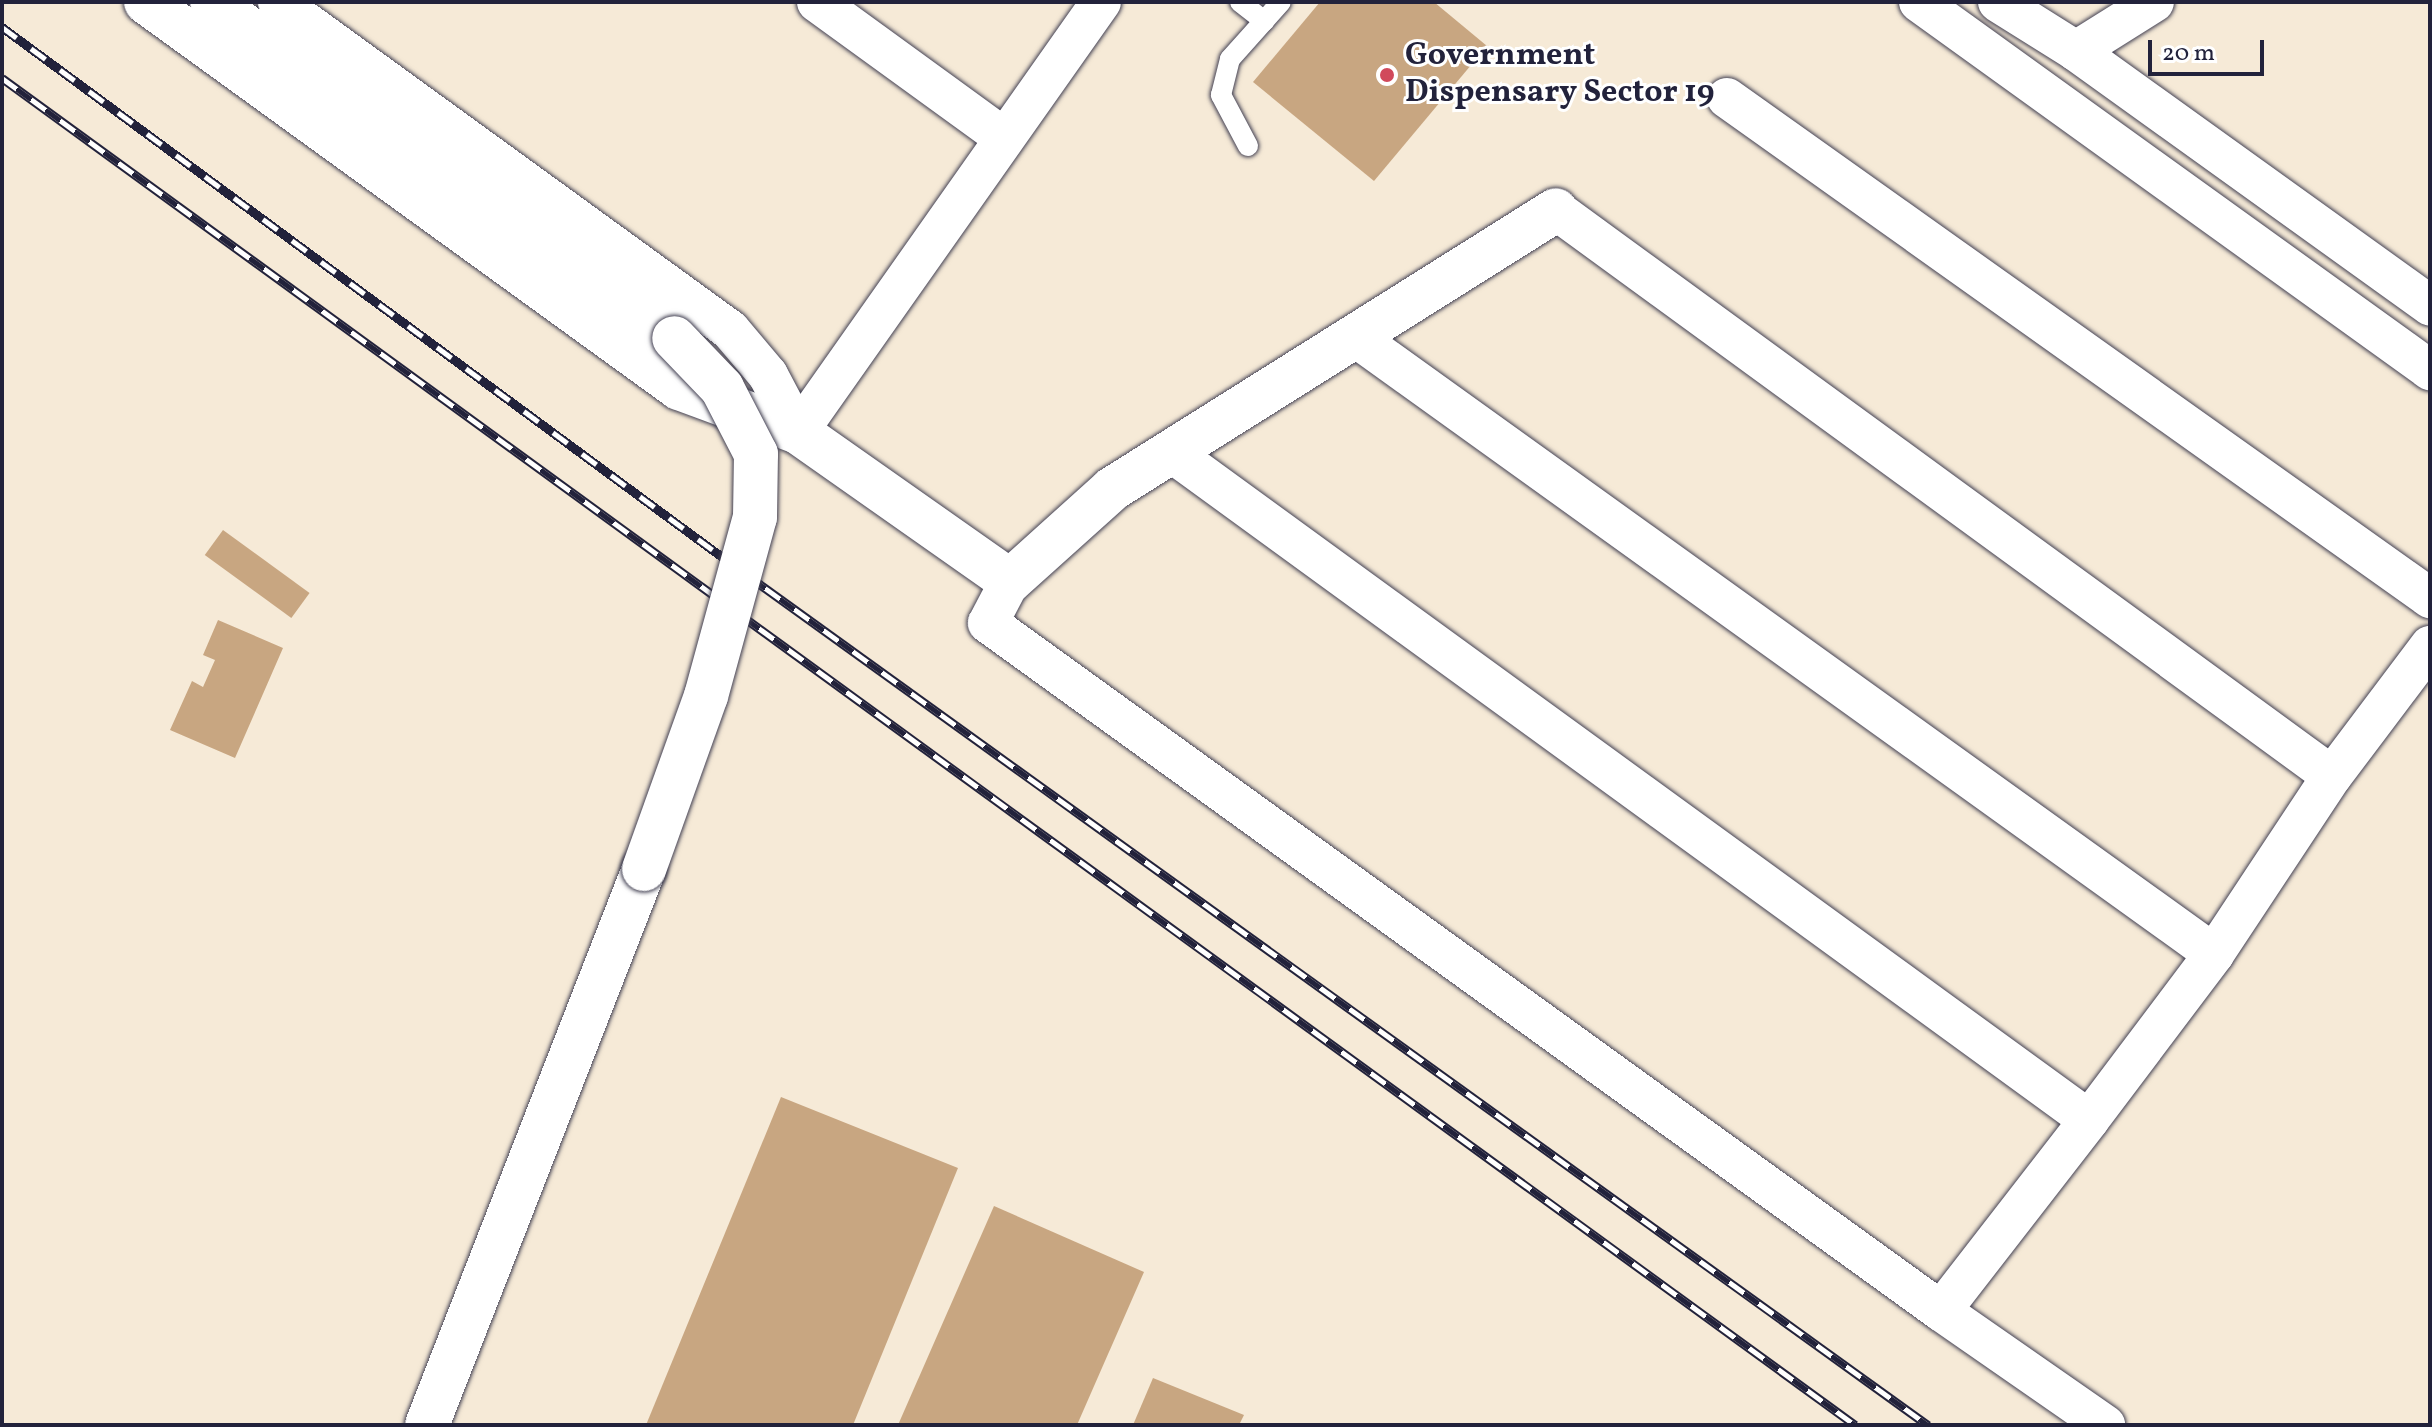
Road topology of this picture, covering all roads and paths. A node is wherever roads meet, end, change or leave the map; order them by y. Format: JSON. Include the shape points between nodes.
{"nodes":[{"id":1,"x":146,"y":2,"type":"edge"},
{"id":2,"x":212,"y":2,"type":"edge"},
{"id":3,"x":278,"y":2,"type":"edge"},
{"id":4,"x":817,"y":2,"type":"edge"},
{"id":5,"x":1101,"y":2,"type":"edge"},
{"id":6,"x":1240,"y":2,"type":"edge"},
{"id":7,"x":1281,"y":2,"type":"edge"},
{"id":8,"x":1919,"y":2,"type":"edge"},
{"id":9,"x":1998,"y":2,"type":"edge"},
{"id":10,"x":2154,"y":2,"type":"edge"},
{"id":11,"x":860,"y":14,"type":"edge"},
{"id":12,"x":1264,"y":21,"type":"junction"},
{"id":13,"x":2076,"y":51,"type":"junction"},
{"id":14,"x":1727,"y":98,"type":"dead end"},
{"id":15,"x":1003,"y":137,"type":"junction"},
{"id":16,"x":1248,"y":146,"type":"dead end"},
{"id":17,"x":1556,"y":210,"type":"joint"},
{"id":18,"x":2430,"y":305,"type":"edge"},
{"id":19,"x":1354,"y":336,"type":"junction"},
{"id":20,"x":2430,"y":370,"type":"edge"},
{"id":21,"x":798,"y":432,"type":"junction"},
{"id":22,"x":1171,"y":452,"type":"junction"},
{"id":23,"x":1010,"y":581,"type":"junction"},
{"id":24,"x":2430,"y":598,"type":"edge"},
{"id":25,"x":2430,"y":646,"type":"edge"},
{"id":26,"x":2332,"y":776,"type":"junction"},
{"id":27,"x":2214,"y":954,"type":"junction"},
{"id":28,"x":2089,"y":1120,"type":"junction"},
{"id":29,"x":1941,"y":1311,"type":"junction"},
{"id":30,"x":427,"y":1425,"type":"edge"},
{"id":31,"x":2105,"y":1425,"type":"edge"}],
"edges":[{"from":1,"to":21,"type":"street","via":[[679,388]]},
{"from":2,"to":30,"type":"street","bridge":true,"via":[[674,338],[722,388],[756,454],[755,517],[706,696]]},
{"from":3,"to":21,"type":"street","via":[[730,330],[768,375]]},
{"from":4,"to":11,"type":"street"},
{"from":5,"to":15,"type":"street"},
{"from":6,"to":12,"type":"lane"},
{"from":7,"to":12,"type":"lane"},
{"from":8,"to":20,"type":"street"},
{"from":9,"to":13,"type":"street"},
{"from":10,"to":13,"type":"street"},
{"from":11,"to":15,"type":"street"},
{"from":12,"to":16,"type":"lane","via":[[1230,59],[1221,95]]},
{"from":13,"to":18,"type":"street"},
{"from":14,"to":24,"type":"street"},
{"from":15,"to":21,"type":"street"},
{"from":17,"to":19,"type":"street"},
{"from":17,"to":26,"type":"street"},
{"from":19,"to":22,"type":"street"},
{"from":19,"to":27,"type":"street"},
{"from":21,"to":23,"type":"street"},
{"from":22,"to":23,"type":"street","via":[[1112,489]]},
{"from":22,"to":28,"type":"street"},
{"from":23,"to":29,"type":"street","via":[[988,623]]},
{"from":25,"to":26,"type":"street"},
{"from":26,"to":27,"type":"street"},
{"from":27,"to":28,"type":"street"},
{"from":28,"to":29,"type":"street"},
{"from":29,"to":31,"type":"street"}]}
